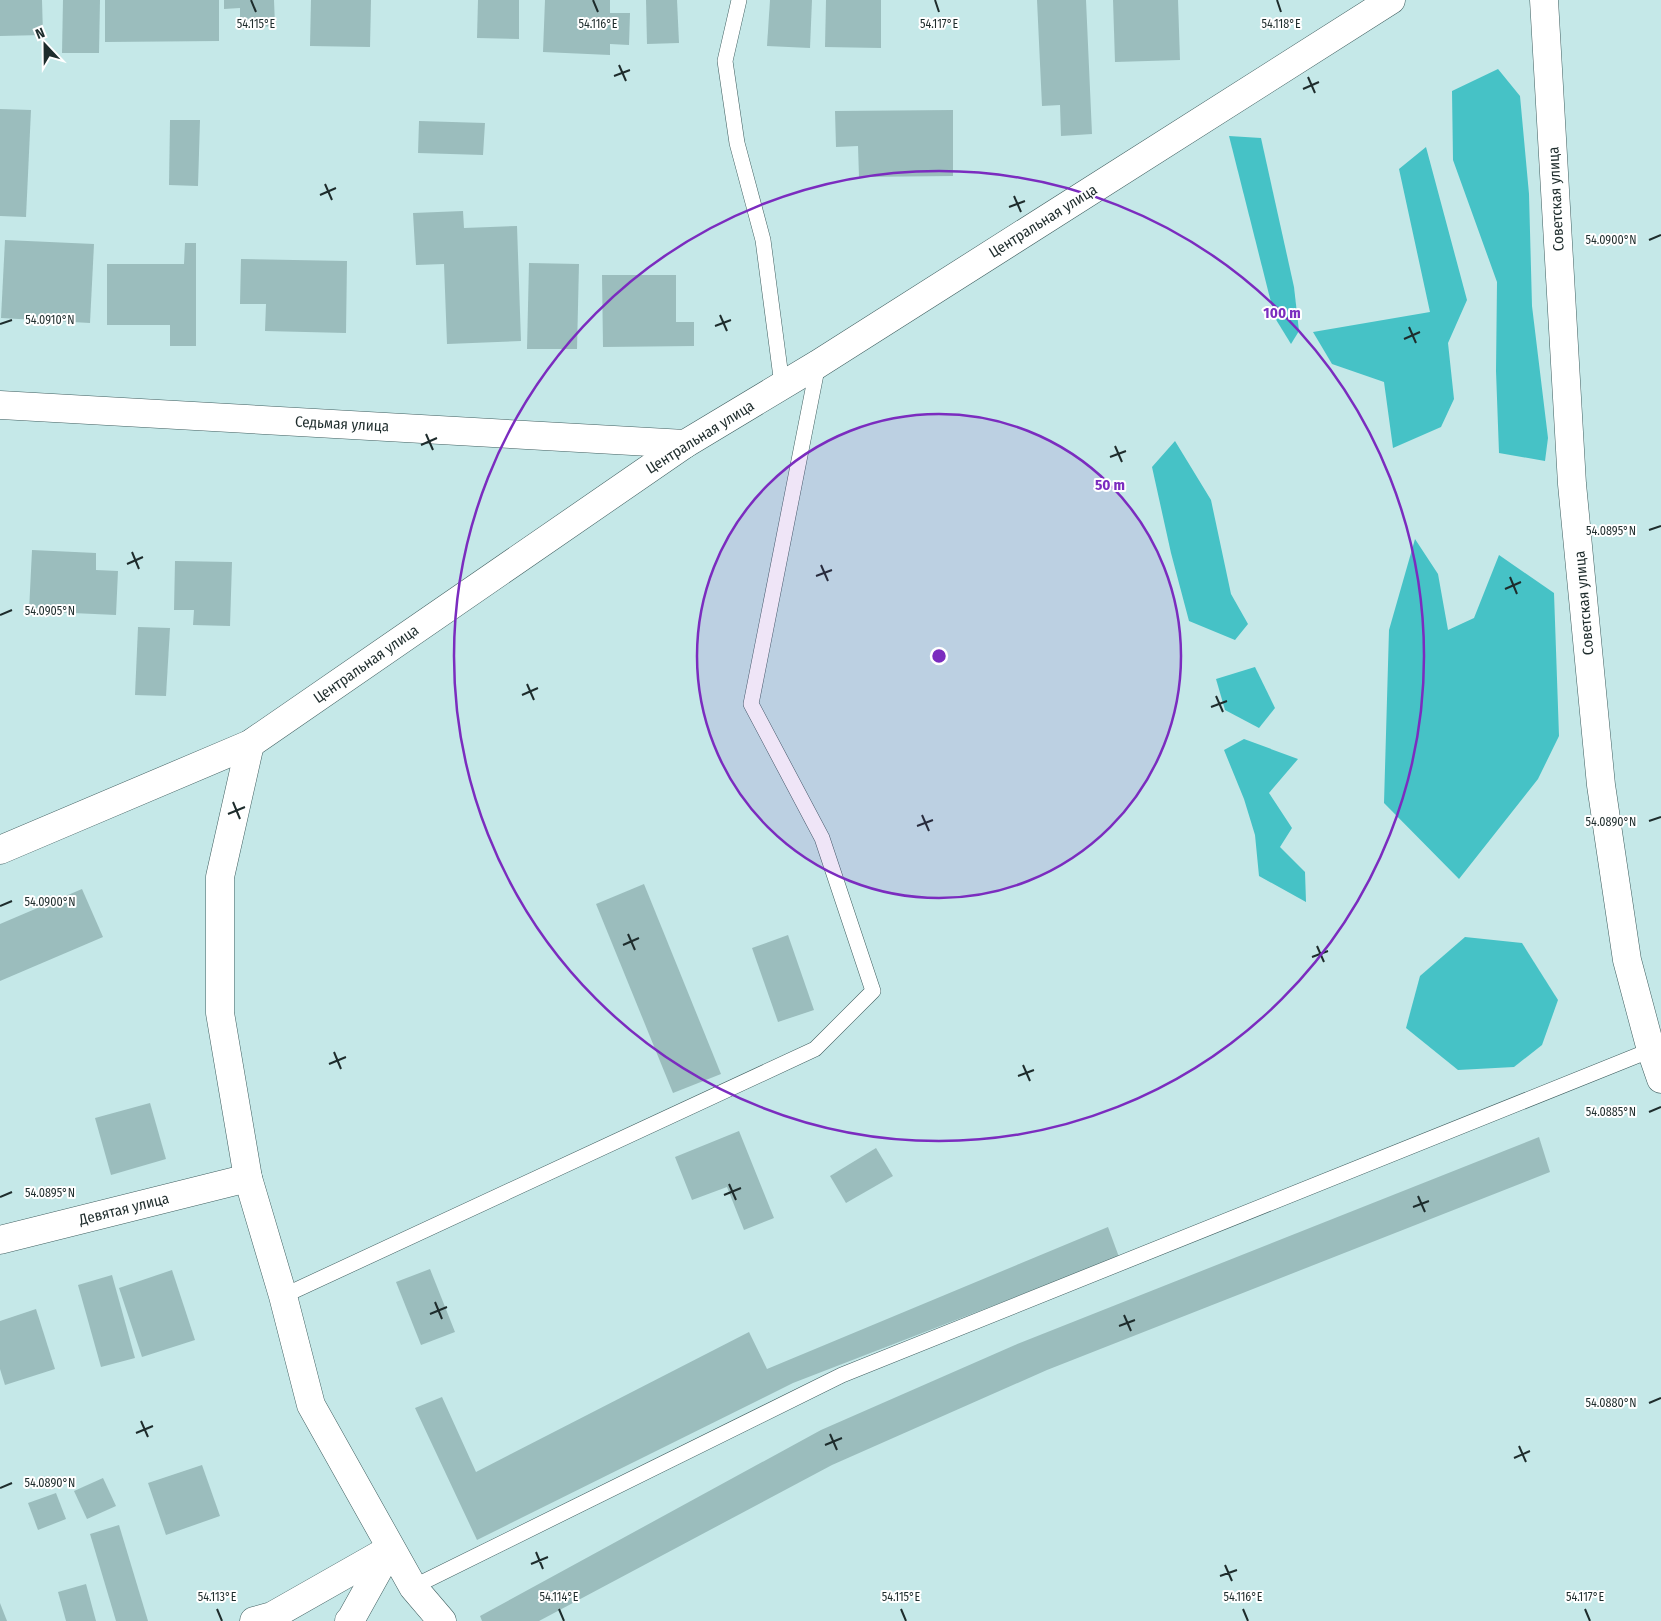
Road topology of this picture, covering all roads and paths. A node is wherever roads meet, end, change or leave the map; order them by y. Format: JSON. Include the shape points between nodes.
{"nodes":[{"id":1,"x":739,"y":0,"type":"edge"},
{"id":2,"x":1391,"y":0,"type":"edge"},
{"id":3,"x":1544,"y":0,"type":"edge"},
{"id":4,"x":818,"y":364,"type":"junction"},
{"id":5,"x":782,"y":385,"type":"junction"},
{"id":6,"x":0,"y":404,"type":"edge"},
{"id":7,"x":684,"y":444,"type":"junction"},
{"id":8,"x":250,"y":744,"type":"junction"},
{"id":9,"x":0,"y":850,"type":"edge"},
{"id":10,"x":1651,"y":1050,"type":"junction"},
{"id":11,"x":1661,"y":1079,"type":"edge"},
{"id":12,"x":248,"y":1178,"type":"junction"},
{"id":13,"x":0,"y":1240,"type":"edge"},
{"id":14,"x":283,"y":1296,"type":"junction"},
{"id":15,"x":390,"y":1549,"type":"junction"},
{"id":16,"x":413,"y":1587,"type":"junction"},
{"id":17,"x":254,"y":1621,"type":"edge"},
{"id":18,"x":349,"y":1621,"type":"edge"},
{"id":19,"x":442,"y":1621,"type":"edge"}],
"edges":[{"from":1,"to":5,"type":"lane","via":[[725,61],[737,144],[764,240]]},
{"from":2,"to":4,"type":"street","name":"Центральная улица"},
{"from":3,"to":10,"type":"street","name":"Советская улица","via":[[1572,484],[1600,775],[1626,960]]},
{"from":4,"to":5,"type":"street","name":"Центральная улица"},
{"from":4,"to":14,"type":"lane","via":[[751,704],[822,838],[873,991],[815,1049]]},
{"from":5,"to":7,"type":"street","name":"Центральная улица"},
{"from":6,"to":7,"type":"street","name":"Седьмая улица"},
{"from":7,"to":8,"type":"street","name":"Центральная улица"},
{"from":8,"to":9,"type":"street","name":"Центральная улица"},
{"from":8,"to":12,"type":"street","via":[[220,877],[220,1013]]},
{"from":10,"to":11,"type":"street","name":"Советская улица"},
{"from":10,"to":16,"type":"lane","via":[[842,1375]]},
{"from":12,"to":13,"type":"street","name":"Девятая улица"},
{"from":12,"to":14,"type":"street"},
{"from":14,"to":15,"type":"street","via":[[311,1405]]},
{"from":15,"to":16,"type":"street"},
{"from":15,"to":17,"type":"street","via":[[272,1616]]},
{"from":15,"to":18,"type":"street"},
{"from":16,"to":19,"type":"street"}]}
